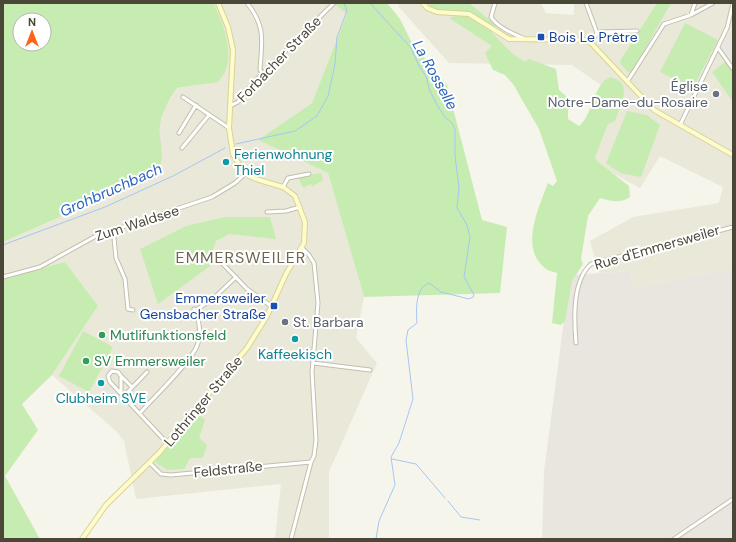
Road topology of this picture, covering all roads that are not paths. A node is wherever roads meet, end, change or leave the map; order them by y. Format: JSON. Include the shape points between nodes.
{"nodes":[{"id":1,"x":218,"y":3,"type":"edge"},
{"id":2,"x":247,"y":3,"type":"edge"},
{"id":3,"x":334,"y":3,"type":"edge"},
{"id":4,"x":423,"y":3,"type":"edge"},
{"id":5,"x":495,"y":3,"type":"edge"},
{"id":6,"x":586,"y":3,"type":"edge"},
{"id":7,"x":695,"y":3,"type":"edge"},
{"id":8,"x":713,"y":3,"type":"edge"},
{"id":9,"x":733,"y":3,"type":"edge"},
{"id":10,"x":691,"y":15,"type":"junction"},
{"id":11,"x":636,"y":31,"type":"dead end"},
{"id":12,"x":597,"y":33,"type":"junction"},
{"id":13,"x":527,"y":39,"type":"junction"},
{"id":14,"x":591,"y":43,"type":"junction"},
{"id":15,"x":718,"y":48,"type":"junction"},
{"id":16,"x":733,"y":69,"type":"edge"},
{"id":17,"x":262,"y":74,"type":"junction"},
{"id":18,"x":627,"y":82,"type":"junction"},
{"id":19,"x":183,"y":97,"type":"dead end"},
{"id":20,"x":196,"y":105,"type":"junction"},
{"id":21,"x":230,"y":106,"type":"junction"},
{"id":22,"x":209,"y":114,"type":"junction"},
{"id":23,"x":680,"y":125,"type":"junction"},
{"id":24,"x":229,"y":128,"type":"junction"},
{"id":25,"x":179,"y":133,"type":"dead end"},
{"id":26,"x":182,"y":148,"type":"dead end"},
{"id":27,"x":733,"y":155,"type":"edge"},
{"id":28,"x":246,"y":173,"type":"junction"},
{"id":29,"x":309,"y":174,"type":"dead end"},
{"id":30,"x":283,"y":186,"type":"junction"},
{"id":31,"x":301,"y":207,"type":"junction"},
{"id":32,"x":267,"y":212,"type":"dead end"},
{"id":33,"x":733,"y":227,"type":"edge"},
{"id":34,"x":111,"y":230,"type":"junction"},
{"id":35,"x":302,"y":248,"type":"junction"},
{"id":36,"x":221,"y":262,"type":"dead end"},
{"id":37,"x":3,"y":277,"type":"edge"},
{"id":38,"x":236,"y":278,"type":"junction"},
{"id":39,"x":271,"y":306,"type":"junction"},
{"id":40,"x":133,"y":310,"type":"dead end"},
{"id":41,"x":576,"y":343,"type":"dead end"},
{"id":42,"x":313,"y":363,"type":"junction"},
{"id":43,"x":370,"y":370,"type":"dead end"},
{"id":44,"x":148,"y":372,"type":"dead end"},
{"id":45,"x":121,"y":376,"type":"junction"},
{"id":46,"x":132,"y":387,"type":"junction"},
{"id":47,"x":121,"y":393,"type":"junction"},
{"id":48,"x":124,"y":396,"type":"junction"},
{"id":49,"x":140,"y":413,"type":"junction"},
{"id":50,"x":167,"y":443,"type":"junction"},
{"id":51,"x":311,"y":462,"type":"junction"},
{"id":52,"x":150,"y":463,"type":"junction"},
{"id":53,"x":733,"y":499,"type":"edge"},
{"id":54,"x":82,"y":539,"type":"edge"},
{"id":55,"x":291,"y":539,"type":"edge"},
{"id":56,"x":674,"y":539,"type":"edge"}],
"edges":[{"from":1,"to":21,"type":"main road","via":[[228,27],[233,50]]},
{"from":2,"to":17,"type":"street","via":[[259,22],[263,35],[260,70]]},
{"from":3,"to":17,"type":"street","name":"Forbacher Straße"},
{"from":4,"to":13,"type":"main road","via":[[427,8],[437,12],[469,14],[509,38]]},
{"from":5,"to":13,"type":"street","via":[[491,17],[493,20],[510,32]]},
{"from":6,"to":12,"type":"street"},
{"from":7,"to":10,"type":"street"},
{"from":8,"to":10,"type":"street"},
{"from":9,"to":15,"type":"street","via":[[727,28]]},
{"from":10,"to":18,"type":"street","via":[[664,24]]},
{"from":11,"to":12,"type":"street"},
{"from":12,"to":14,"type":"street"},
{"from":13,"to":14,"type":"main road","via":[[580,39]]},
{"from":14,"to":18,"type":"main road"},
{"from":15,"to":16,"type":"street"},
{"from":15,"to":23,"type":"street"},
{"from":17,"to":21,"type":"street","name":"Forbacher Straße","via":[[238,102]]},
{"from":18,"to":23,"type":"main road","via":[[654,110]]},
{"from":19,"to":20,"type":"street"},
{"from":20,"to":22,"type":"street"},
{"from":20,"to":25,"type":"street"},
{"from":21,"to":24,"type":"main road"},
{"from":22,"to":24,"type":"street"},
{"from":22,"to":26,"type":"street"},
{"from":23,"to":27,"type":"main road"},
{"from":24,"to":28,"type":"main road","via":[[236,159]]},
{"from":28,"to":30,"type":"main road","via":[[259,180]]},
{"from":28,"to":34,"type":"street","name":"Zum Waldsee","via":[[221,192],[200,202]]},
{"from":29,"to":30,"type":"street","via":[[288,178]]},
{"from":30,"to":31,"type":"main road","via":[[295,196]]},
{"from":31,"to":32,"type":"street"},
{"from":31,"to":35,"type":"main road","via":[[306,232]]},
{"from":33,"to":41,"type":"street","name":"Rue d'Emmersweiler","via":[[591,264],[583,275],[574,307]]},
{"from":34,"to":37,"type":"street","name":"Zum Waldsee","via":[[40,267]]},
{"from":34,"to":40,"type":"street","via":[[116,258],[124,279],[128,309]]},
{"from":35,"to":39,"type":"main road","name":"Lothringer Straße"},
{"from":35,"to":42,"type":"street","via":[[315,267],[318,315]]},
{"from":36,"to":38,"type":"street"},
{"from":38,"to":39,"type":"street","via":[[259,299]]},
{"from":38,"to":49,"type":"street","via":[[195,310],[200,332],[196,348]]},
{"from":39,"to":50,"type":"main road","name":"Lothringer Straße","via":[[247,348]]},
{"from":42,"to":43,"type":"street"},
{"from":42,"to":51,"type":"street","via":[[316,440]]},
{"from":44,"to":46,"type":"street"},
{"from":45,"to":46,"type":"street"},
{"from":45,"to":47,"type":"street"},
{"from":45,"to":47,"type":"street","via":[[115,371],[108,376],[110,382]]},
{"from":46,"to":48,"type":"street"},
{"from":47,"to":48,"type":"street"},
{"from":48,"to":49,"type":"street"},
{"from":49,"to":50,"type":"street"},
{"from":50,"to":52,"type":"main road","name":"Lothringer Straße"},
{"from":51,"to":52,"type":"street","name":"Feldstraße","via":[[171,475],[161,474]]},
{"from":51,"to":55,"type":"street"},
{"from":52,"to":54,"type":"main road","name":"Lothringer Straße","via":[[106,505]]},
{"from":53,"to":56,"type":"street"}]}
